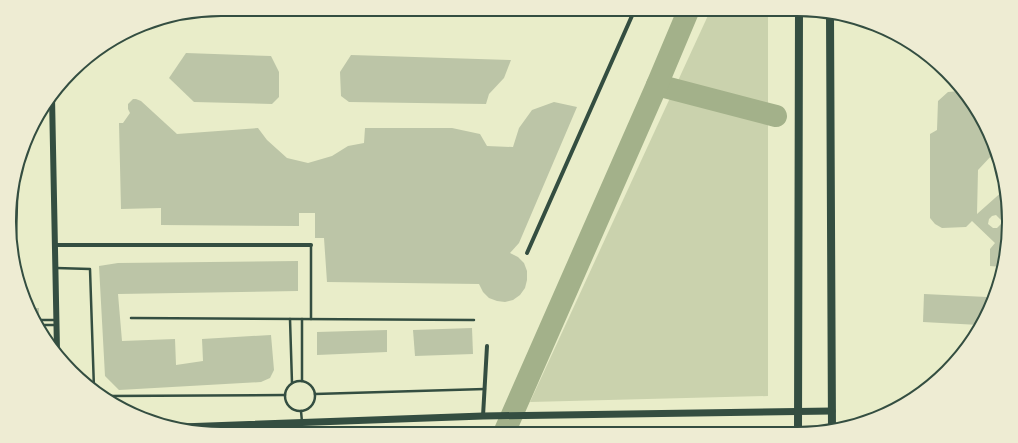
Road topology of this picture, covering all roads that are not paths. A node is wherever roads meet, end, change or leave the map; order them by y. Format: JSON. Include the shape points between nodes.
{"nodes":[{"id":1,"x":632,"y":16,"type":"edge"},
{"id":2,"x":799,"y":16,"type":"edge"},
{"id":3,"x":830,"y":19,"type":"edge"},
{"id":4,"x":52,"y":105,"type":"edge"},
{"id":5,"x":17,"y":201,"type":"edge"},
{"id":6,"x":16,"y":235,"type":"edge"},
{"id":7,"x":55,"y":245,"type":"junction"},
{"id":8,"x":311,"y":245,"type":"joint"},
{"id":9,"x":527,"y":253,"type":"dead end"},
{"id":10,"x":55,"y":268,"type":"junction"},
{"id":11,"x":131,"y":318,"type":"dead end"},
{"id":12,"x":290,"y":319,"type":"junction"},
{"id":13,"x":302,"y":319,"type":"junction"},
{"id":14,"x":311,"y":319,"type":"junction"},
{"id":15,"x":474,"y":320,"type":"dead end"},
{"id":16,"x":42,"y":321,"type":"edge"},
{"id":17,"x":56,"y":322,"type":"junction"},
{"id":18,"x":44,"y":324,"type":"edge"},
{"id":19,"x":57,"y":345,"type":"edge"},
{"id":20,"x":487,"y":346,"type":"dead end"},
{"id":21,"x":302,"y":381,"type":"junction"},
{"id":22,"x":292,"y":382,"type":"junction"},
{"id":23,"x":94,"y":383,"type":"edge"},
{"id":24,"x":485,"y":389,"type":"junction"},
{"id":25,"x":315,"y":394,"type":"junction"},
{"id":26,"x":285,"y":395,"type":"junction"},
{"id":27,"x":114,"y":396,"type":"edge"},
{"id":28,"x":798,"y":410,"type":"junction"},
{"id":29,"x":301,"y":411,"type":"junction"},
{"id":30,"x":832,"y":411,"type":"junction"},
{"id":31,"x":483,"y":416,"type":"junction"},
{"id":32,"x":302,"y":423,"type":"junction"},
{"id":33,"x":832,"y":424,"type":"edge"},
{"id":34,"x":203,"y":426,"type":"edge"},
{"id":35,"x":798,"y":427,"type":"edge"}],
"edges":[{"from":1,"to":9,"type":"street"},
{"from":2,"to":28,"type":"main road"},
{"from":3,"to":30,"type":"main road"},
{"from":4,"to":7,"type":"street"},
{"from":5,"to":6,"type":"lane"},
{"from":7,"to":8,"type":"street"},
{"from":7,"to":10,"type":"street"},
{"from":8,"to":14,"type":"lane"},
{"from":10,"to":17,"type":"street"},
{"from":10,"to":23,"type":"lane","via":[[90,269]]},
{"from":11,"to":12,"type":"lane"},
{"from":12,"to":13,"type":"lane"},
{"from":12,"to":22,"type":"lane"},
{"from":13,"to":14,"type":"lane"},
{"from":13,"to":21,"type":"lane"},
{"from":14,"to":15,"type":"lane"},
{"from":16,"to":17,"type":"lane"},
{"from":17,"to":18,"type":"lane"},
{"from":17,"to":19,"type":"street"},
{"from":20,"to":24,"type":"street"},
{"from":21,"to":22,"type":"lane"},
{"from":21,"to":25,"type":"lane","via":[[311,385]]},
{"from":22,"to":26,"type":"lane"},
{"from":24,"to":25,"type":"lane"},
{"from":24,"to":31,"type":"street"},
{"from":25,"to":29,"type":"lane","via":[[310,408]]},
{"from":26,"to":27,"type":"lane"},
{"from":26,"to":29,"type":"lane","via":[[285,400],[291,408]]},
{"from":28,"to":30,"type":"main road"},
{"from":28,"to":31,"type":"main road"},
{"from":28,"to":35,"type":"main road"},
{"from":29,"to":32,"type":"lane"},
{"from":30,"to":33,"type":"main road"},
{"from":31,"to":32,"type":"main road"},
{"from":32,"to":34,"type":"main road"}]}
